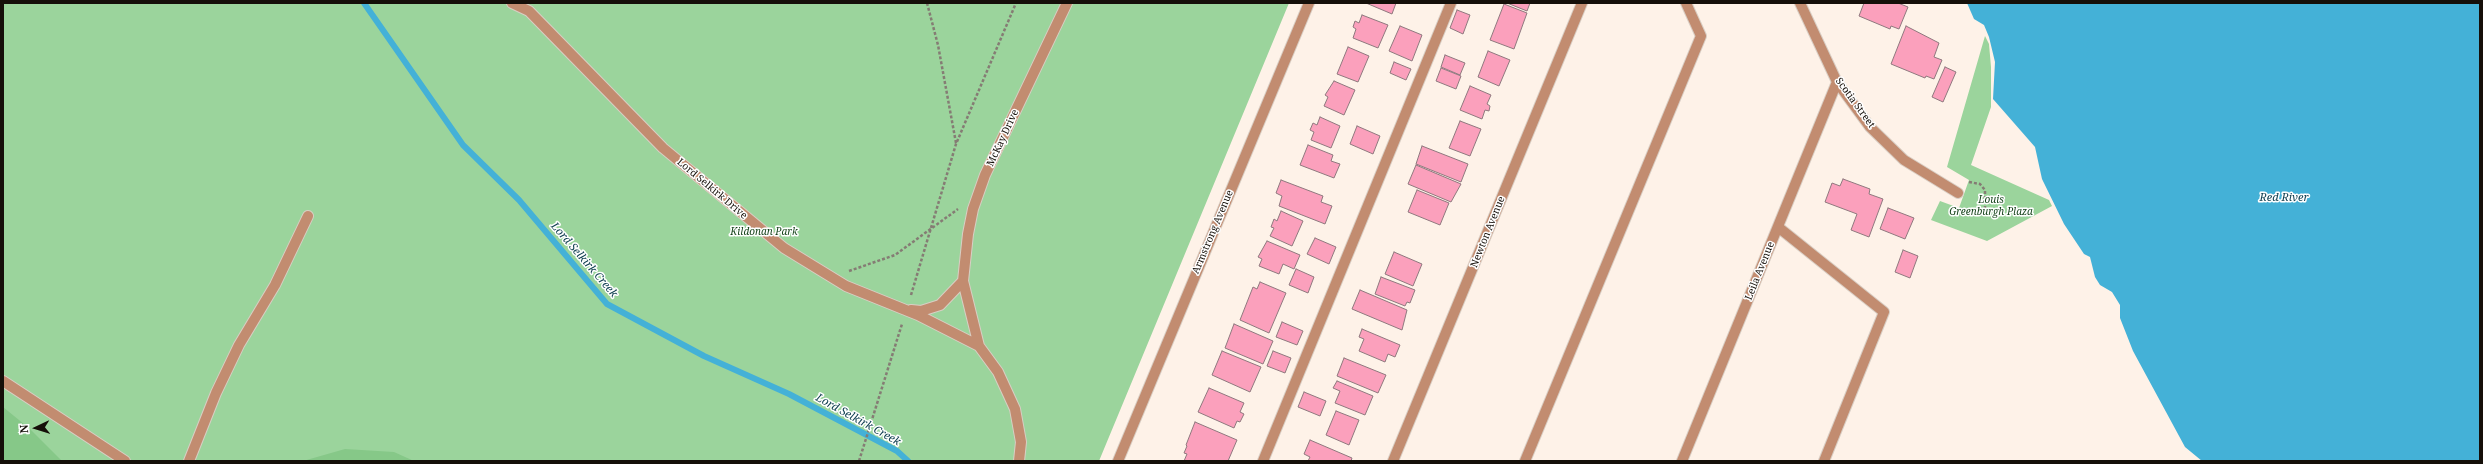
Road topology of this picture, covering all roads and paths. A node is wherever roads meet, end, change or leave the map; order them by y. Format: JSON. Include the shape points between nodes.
{"nodes":[{"id":1,"x":512,"y":3,"type":"edge"},
{"id":2,"x":927,"y":3,"type":"edge"},
{"id":3,"x":1016,"y":3,"type":"edge"},
{"id":4,"x":1308,"y":3,"type":"edge"},
{"id":5,"x":1451,"y":3,"type":"edge"},
{"id":6,"x":1582,"y":3,"type":"edge"},
{"id":7,"x":1686,"y":3,"type":"edge"},
{"id":8,"x":1800,"y":3,"type":"edge"},
{"id":9,"x":1065,"y":4,"type":"edge"},
{"id":10,"x":530,"y":7,"type":"edge"},
{"id":11,"x":1838,"y":82,"type":"junction"},
{"id":12,"x":956,"y":144,"type":"junction"},
{"id":13,"x":979,"y":193,"type":"junction"},
{"id":14,"x":1958,"y":193,"type":"joint"},
{"id":15,"x":1985,"y":209,"type":"dead end"},
{"id":16,"x":308,"y":216,"type":"dead end"},
{"id":17,"x":1778,"y":227,"type":"junction"},
{"id":18,"x":931,"y":229,"type":"junction"},
{"id":19,"x":832,"y":277,"type":"junction"},
{"id":20,"x":963,"y":281,"type":"junction"},
{"id":21,"x":907,"y":310,"type":"junction"},
{"id":22,"x":979,"y":346,"type":"junction"},
{"id":23,"x":3,"y":381,"type":"edge"},
{"id":24,"x":125,"y":461,"type":"edge"},
{"id":25,"x":189,"y":461,"type":"edge"},
{"id":26,"x":859,"y":461,"type":"edge"},
{"id":27,"x":1019,"y":461,"type":"edge"},
{"id":28,"x":1118,"y":461,"type":"edge"},
{"id":29,"x":1263,"y":461,"type":"edge"},
{"id":30,"x":1393,"y":461,"type":"edge"},
{"id":31,"x":1525,"y":461,"type":"edge"},
{"id":32,"x":1682,"y":461,"type":"edge"},
{"id":33,"x":1824,"y":461,"type":"edge"}],
"edges":[{"from":1,"to":10,"type":"street"},
{"from":2,"to":12,"type":"path","via":[[938,45]]},
{"from":3,"to":12,"type":"path"},
{"from":4,"to":28,"type":"street","name":"Armstrong Avenue"},
{"from":5,"to":29,"type":"street"},
{"from":6,"to":30,"type":"street","name":"Newton Avenue"},
{"from":7,"to":31,"type":"street","via":[[1701,36]]},
{"from":8,"to":11,"type":"street","name":"Scotia Street"},
{"from":9,"to":13,"type":"street","name":"McKay Drive"},
{"from":10,"to":19,"type":"street","name":"Lord Selkirk Drive","via":[[663,148],[784,248]]},
{"from":11,"to":14,"type":"street","name":"Scotia Street","via":[[1870,127],[1904,160]]},
{"from":11,"to":17,"type":"street","name":"Leila Avenue"},
{"from":12,"to":18,"type":"path"},
{"from":13,"to":18,"type":"path"},
{"from":13,"to":20,"type":"street","name":"McKay Drive","via":[[968,234]]},
{"from":14,"to":15,"type":"path","via":[[1965,182],[1980,184],[1987,196]]},
{"from":16,"to":25,"type":"street","via":[[275,285],[239,345]]},
{"from":17,"to":32,"type":"street","name":"Leila Avenue"},
{"from":17,"to":33,"type":"street","via":[[1884,312]]},
{"from":18,"to":19,"type":"path","via":[[895,255]]},
{"from":18,"to":21,"type":"path"},
{"from":19,"to":21,"type":"street","name":"Lord Selkirk Drive","via":[[846,286]]},
{"from":20,"to":21,"type":"street","via":[[940,305],[921,311]]},
{"from":20,"to":22,"type":"street","name":"McKay Drive"},
{"from":21,"to":22,"type":"street","name":"Lord Selkirk Drive"},
{"from":21,"to":26,"type":"path"},
{"from":22,"to":27,"type":"street","name":"McKay Drive","via":[[998,372],[1015,409],[1021,442]]},
{"from":23,"to":24,"type":"street"}]}
